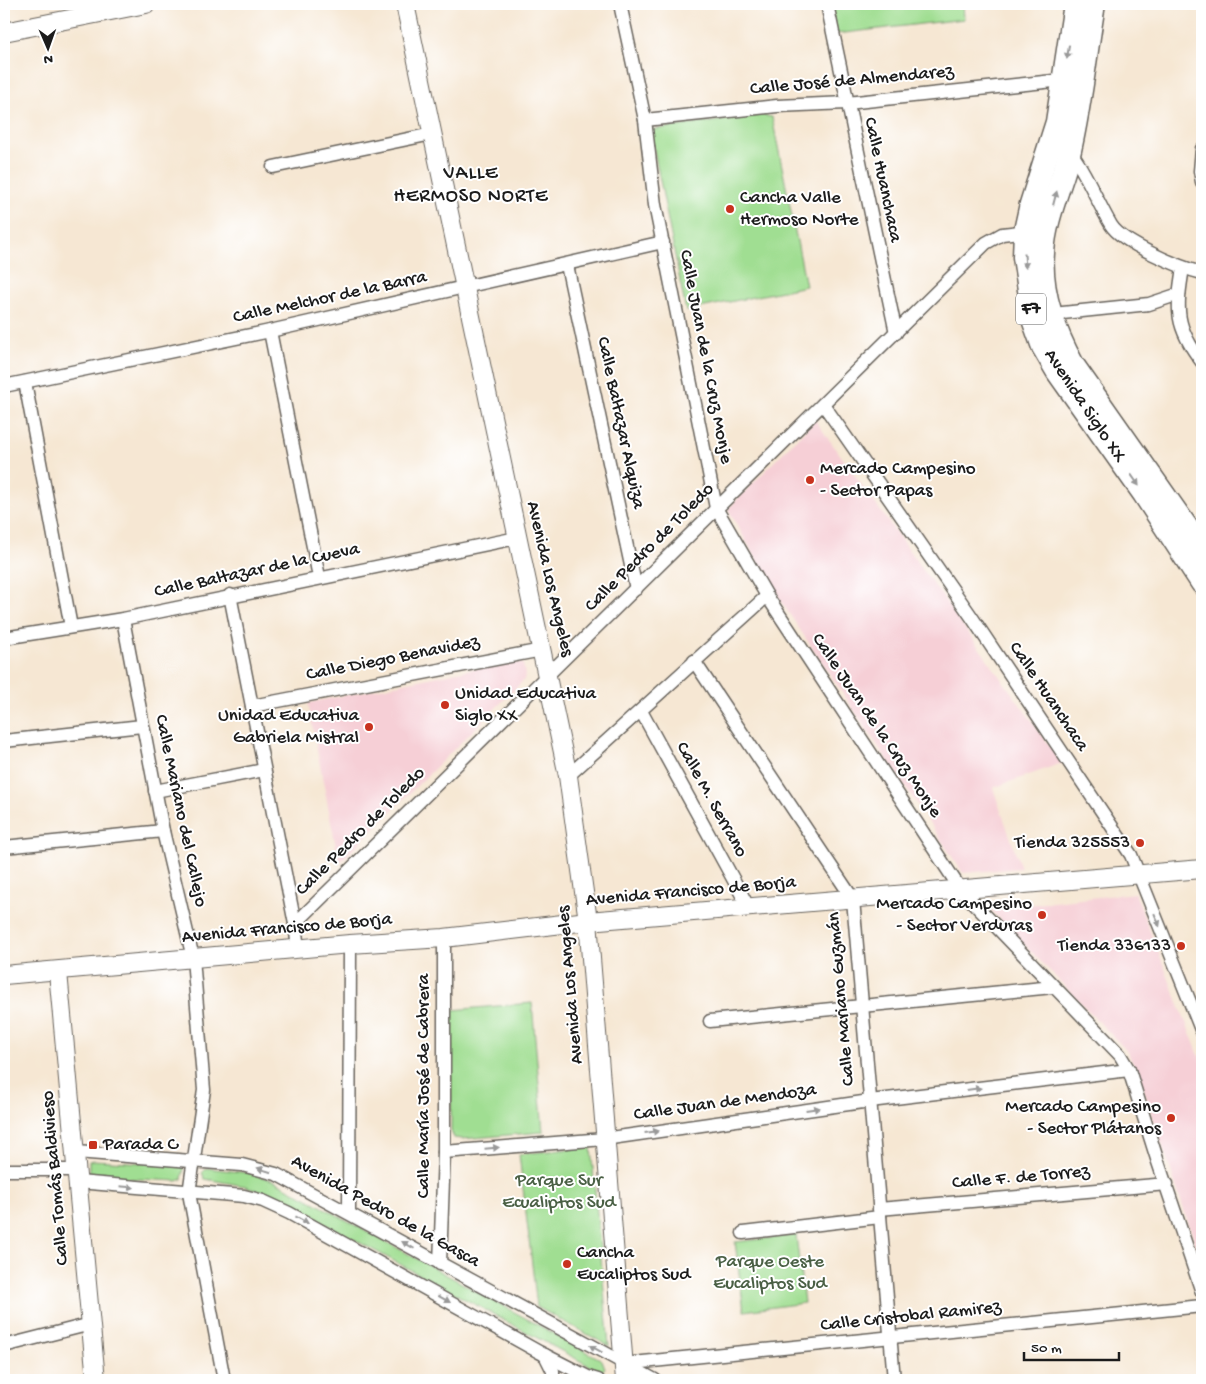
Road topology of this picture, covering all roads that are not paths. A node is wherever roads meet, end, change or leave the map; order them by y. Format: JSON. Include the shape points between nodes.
{"nodes":[{"id":1,"x":146,"y":4,"type":"edge"},
{"id":2,"x":405,"y":4,"type":"edge"},
{"id":3,"x":620,"y":4,"type":"edge"},
{"id":4,"x":827,"y":4,"type":"edge"},
{"id":5,"x":1075,"y":4,"type":"edge"},
{"id":6,"x":1094,"y":4,"type":"edge"},
{"id":7,"x":4,"y":32,"type":"edge"},
{"id":8,"x":1063,"y":80,"type":"junction"},
{"id":9,"x":847,"y":103,"type":"junction"},
{"id":10,"x":644,"y":120,"type":"junction"},
{"id":11,"x":432,"y":134,"type":"junction"},
{"id":12,"x":1060,"y":146,"type":"junction"},
{"id":13,"x":1202,"y":149,"type":"edge"},
{"id":14,"x":273,"y":167,"type":"dead end"},
{"id":15,"x":1202,"y":182,"type":"edge"},
{"id":16,"x":1036,"y":231,"type":"junction"},
{"id":17,"x":663,"y":242,"type":"junction"},
{"id":18,"x":567,"y":265,"type":"junction"},
{"id":19,"x":1183,"y":268,"type":"junction"},
{"id":20,"x":1202,"y":273,"type":"edge"},
{"id":21,"x":464,"y":288,"type":"junction"},
{"id":22,"x":1179,"y":294,"type":"junction"},
{"id":23,"x":1052,"y":314,"type":"junction"},
{"id":24,"x":270,"y":331,"type":"junction"},
{"id":25,"x":896,"y":333,"type":"junction"},
{"id":26,"x":1202,"y":362,"type":"edge"},
{"id":27,"x":25,"y":382,"type":"junction"},
{"id":28,"x":4,"y":386,"type":"edge"},
{"id":29,"x":824,"y":404,"type":"junction"},
{"id":30,"x":716,"y":508,"type":"junction"},
{"id":31,"x":517,"y":538,"type":"junction"},
{"id":32,"x":1202,"y":549,"type":"edge"},
{"id":33,"x":1200,"y":574,"type":"edge"},
{"id":34,"x":319,"y":577,"type":"junction"},
{"id":35,"x":636,"y":589,"type":"junction"},
{"id":36,"x":230,"y":595,"type":"junction"},
{"id":37,"x":767,"y":596,"type":"junction"},
{"id":38,"x":123,"y":619,"type":"junction"},
{"id":39,"x":71,"y":627,"type":"junction"},
{"id":40,"x":4,"y":638,"type":"edge"},
{"id":41,"x":542,"y":650,"type":"junction"},
{"id":42,"x":694,"y":661,"type":"junction"},
{"id":43,"x":548,"y":675,"type":"junction"},
{"id":44,"x":252,"y":706,"type":"junction"},
{"id":45,"x":641,"y":711,"type":"junction"},
{"id":46,"x":142,"y":726,"type":"junction"},
{"id":47,"x":4,"y":740,"type":"edge"},
{"id":48,"x":264,"y":770,"type":"junction"},
{"id":49,"x":568,"y":776,"type":"junction"},
{"id":50,"x":155,"y":791,"type":"junction"},
{"id":51,"x":163,"y":831,"type":"junction"},
{"id":52,"x":4,"y":847,"type":"edge"},
{"id":53,"x":1202,"y":869,"type":"edge"},
{"id":54,"x":1138,"y":875,"type":"junction"},
{"id":55,"x":961,"y":890,"type":"junction"},
{"id":56,"x":853,"y":899,"type":"junction"},
{"id":57,"x":749,"y":908,"type":"junction"},
{"id":58,"x":588,"y":921,"type":"junction"},
{"id":59,"x":295,"y":924,"type":"junction"},
{"id":60,"x":444,"y":938,"type":"junction"},
{"id":61,"x":350,"y":944,"type":"junction"},
{"id":62,"x":298,"y":949,"type":"junction"},
{"id":63,"x":193,"y":958,"type":"junction"},
{"id":64,"x":58,"y":972,"type":"junction"},
{"id":65,"x":4,"y":975,"type":"edge"},
{"id":66,"x":1053,"y":987,"type":"junction"},
{"id":67,"x":862,"y":1006,"type":"junction"},
{"id":68,"x":710,"y":1021,"type":"dead end"},
{"id":69,"x":1202,"y":1032,"type":"edge"},
{"id":70,"x":1129,"y":1070,"type":"junction"},
{"id":71,"x":870,"y":1101,"type":"junction"},
{"id":72,"x":604,"y":1139,"type":"junction"},
{"id":73,"x":76,"y":1152,"type":"junction"},
{"id":74,"x":444,"y":1152,"type":"junction"},
{"id":75,"x":192,"y":1160,"type":"junction"},
{"id":76,"x":4,"y":1170,"type":"edge"},
{"id":77,"x":78,"y":1176,"type":"junction"},
{"id":78,"x":1167,"y":1184,"type":"junction"},
{"id":79,"x":188,"y":1193,"type":"junction"},
{"id":80,"x":349,"y":1212,"type":"junction"},
{"id":81,"x":880,"y":1213,"type":"junction"},
{"id":82,"x":743,"y":1233,"type":"dead end"},
{"id":83,"x":440,"y":1264,"type":"junction"},
{"id":84,"x":1202,"y":1292,"type":"edge"},
{"id":85,"x":1202,"y":1306,"type":"edge"},
{"id":86,"x":91,"y":1324,"type":"junction"},
{"id":87,"x":890,"y":1339,"type":"junction"},
{"id":88,"x":4,"y":1346,"type":"edge"},
{"id":89,"x":545,"y":1355,"type":"junction"},
{"id":90,"x":624,"y":1372,"type":"edge"},
{"id":91,"x":96,"y":1380,"type":"edge"},
{"id":92,"x":224,"y":1380,"type":"edge"},
{"id":93,"x":553,"y":1380,"type":"edge"},
{"id":94,"x":598,"y":1380,"type":"edge"},
{"id":95,"x":655,"y":1380,"type":"edge"},
{"id":96,"x":894,"y":1380,"type":"edge"}],
"edges":[{"from":1,"to":7,"type":"street"},
{"from":2,"to":11,"type":"street","name":"Avenida Los Angeles"},
{"from":3,"to":10,"type":"street","name":"Calle Juan de la Cruz Monje"},
{"from":4,"to":9,"type":"street","name":"Calle Huanchaca"},
{"from":5,"to":8,"type":"highway","name":"Avenida Siglo XX","number":"F7","one_way":true},
{"from":6,"to":12,"type":"highway","name":"Avenida Siglo XX","number":"F7"},
{"from":8,"to":9,"type":"street","name":"Calle José de Almendarez"},
{"from":8,"to":12,"type":"highway","name":"Avenida Siglo XX","number":"F7","via":[[1057,122]]},
{"from":9,"to":10,"type":"street","name":"Calle José de Almendarez","via":[[777,106]]},
{"from":9,"to":25,"type":"street","name":"Calle Huanchaca"},
{"from":10,"to":17,"type":"street","name":"Calle Juan de la Cruz Monje","via":[[652,191]]},
{"from":11,"to":14,"type":"street"},
{"from":11,"to":21,"type":"street","name":"Avenida Los Angeles"},
{"from":12,"to":16,"type":"highway","name":"Avenida Siglo XX","number":"F7"},
{"from":12,"to":19,"type":"street","via":[[1082,167],[1112,226],[1123,238]]},
{"from":13,"to":15,"type":"street"},
{"from":16,"to":23,"type":"highway","name":"Avenida Siglo XX","number":"F7","via":[[1043,252],[1044,280]]},
{"from":16,"to":25,"type":"street","name":"Calle Pedro de Toledo","via":[[1002,234],[986,244]]},
{"from":16,"to":33,"type":"highway","name":"Avenida Siglo XX","number":"F7","one_way":true,"via":[[1024,257],[1034,322],[1043,347]]},
{"from":17,"to":18,"type":"street","name":"Calle Melchor de la Barra"},
{"from":17,"to":30,"type":"street","name":"Calle Juan de la Cruz Monje"},
{"from":18,"to":21,"type":"street","name":"Calle Melchor de la Barra"},
{"from":18,"to":35,"type":"street","name":"Calle Baltazar Alquiza"},
{"from":19,"to":20,"type":"street"},
{"from":19,"to":22,"type":"street"},
{"from":21,"to":24,"type":"street","name":"Calle Melchor de la Barra"},
{"from":21,"to":31,"type":"street","name":"Avenida Los Angeles"},
{"from":22,"to":23,"type":"street","via":[[1149,304]]},
{"from":22,"to":26,"type":"street","via":[[1178,315],[1184,335]]},
{"from":23,"to":32,"type":"highway","name":"Avenida Siglo XX","number":"F7","via":[[1058,338],[1073,365]]},
{"from":24,"to":27,"type":"street","name":"Calle Melchor de la Barra"},
{"from":24,"to":34,"type":"street"},
{"from":25,"to":29,"type":"street","name":"Calle Pedro de Toledo"},
{"from":27,"to":28,"type":"street","name":"Calle Melchor de la Barra"},
{"from":27,"to":39,"type":"street"},
{"from":29,"to":30,"type":"street","name":"Calle Pedro de Toledo"},
{"from":29,"to":54,"type":"street","name":"Calle Huanchaca","via":[[1027,699],[1131,855]]},
{"from":30,"to":35,"type":"street","name":"Calle Pedro de Toledo"},
{"from":30,"to":37,"type":"street","name":"Calle Juan de la Cruz Monje"},
{"from":31,"to":34,"type":"street","name":"Calle Baltazar de la Cueva"},
{"from":31,"to":41,"type":"street","name":"Avenida Los Angeles"},
{"from":34,"to":36,"type":"street","name":"Calle Baltazar de la Cueva"},
{"from":35,"to":43,"type":"street","name":"Calle Pedro de Toledo"},
{"from":36,"to":38,"type":"street","name":"Calle Baltazar de la Cueva"},
{"from":36,"to":44,"type":"street"},
{"from":37,"to":42,"type":"street"},
{"from":37,"to":55,"type":"street","name":"Calle Juan de la Cruz Monje"},
{"from":38,"to":39,"type":"street","name":"Calle Baltazar de la Cueva"},
{"from":38,"to":46,"type":"street","name":"Calle Mariano del Callejo"},
{"from":39,"to":40,"type":"street","name":"Calle Baltazar de la Cueva"},
{"from":41,"to":43,"type":"street","name":"Avenida Los Angeles"},
{"from":41,"to":44,"type":"street","name":"Calle Diego Benavidez"},
{"from":42,"to":45,"type":"street"},
{"from":42,"to":56,"type":"street","name":"Calle Mariano Guzmán"},
{"from":43,"to":49,"type":"street","name":"Avenida Los Angeles"},
{"from":43,"to":59,"type":"street","name":"Calle Pedro de Toledo"},
{"from":44,"to":48,"type":"street"},
{"from":45,"to":49,"type":"street"},
{"from":45,"to":57,"type":"street","name":"Calle M. Serrano"},
{"from":46,"to":47,"type":"street"},
{"from":46,"to":50,"type":"street","name":"Calle Mariano del Callejo"},
{"from":48,"to":50,"type":"street"},
{"from":48,"to":59,"type":"street"},
{"from":49,"to":58,"type":"street","name":"Avenida Los Angeles"},
{"from":50,"to":51,"type":"street","name":"Calle Mariano del Callejo"},
{"from":51,"to":52,"type":"street"},
{"from":51,"to":63,"type":"street","name":"Calle Mariano del Callejo"},
{"from":53,"to":54,"type":"street","name":"Avenida Francisco de Borja"},
{"from":54,"to":55,"type":"street","name":"Avenida Francisco de Borja"},
{"from":54,"to":69,"type":"street","name":"Calle Huanchaca","one_way":true},
{"from":55,"to":56,"type":"street","name":"Avenida Francisco de Borja"},
{"from":55,"to":66,"type":"street","name":"Calle Juan de la Cruz Monje"},
{"from":56,"to":57,"type":"street","name":"Avenida Francisco de Borja"},
{"from":56,"to":67,"type":"street","name":"Calle Mariano Guzmán"},
{"from":57,"to":58,"type":"street","name":"Avenida Francisco de Borja"},
{"from":58,"to":60,"type":"street","name":"Avenida Francisco de Borja"},
{"from":58,"to":72,"type":"street","name":"Avenida Los Angeles"},
{"from":59,"to":62,"type":"street"},
{"from":60,"to":61,"type":"street","name":"Avenida Francisco de Borja"},
{"from":60,"to":74,"type":"street","name":"Calle María José de Cabrera"},
{"from":61,"to":62,"type":"street","name":"Avenida Francisco de Borja"},
{"from":61,"to":80,"type":"street"},
{"from":62,"to":63,"type":"street","name":"Avenida Francisco de Borja"},
{"from":63,"to":64,"type":"street","name":"Avenida Francisco de Borja"},
{"from":63,"to":75,"type":"street","name":"Calle Mariano del Callejo","via":[[204,1090]]},
{"from":64,"to":65,"type":"street","name":"Avenida Francisco de Borja"},
{"from":64,"to":73,"type":"street","name":"Calle Tomás Baldivieso"},
{"from":66,"to":67,"type":"street"},
{"from":66,"to":70,"type":"street","name":"Calle Juan de la Cruz Monje","via":[[1120,1055]]},
{"from":67,"to":68,"type":"street"},
{"from":67,"to":71,"type":"street","name":"Calle Mariano Guzmán"},
{"from":71,"to":70,"type":"street","name":"Calle Juan de Mendoza","one_way":true},
{"from":70,"to":78,"type":"street","name":"Calle Juan de la Cruz Monje"},
{"from":72,"to":71,"type":"street","name":"Calle Juan de Mendoza","one_way":true},
{"from":71,"to":81,"type":"street","name":"Calle Mariano Guzmán"},
{"from":74,"to":72,"type":"street","name":"Calle Juan de Mendoza","one_way":true},
{"from":72,"to":90,"type":"street","name":"Avenida Los Angeles"},
{"from":73,"to":75,"type":"street","name":"Avenida Pedro de la Gasca"},
{"from":73,"to":77,"type":"street","name":"Calle Tomás Baldivieso"},
{"from":74,"to":83,"type":"street","name":"Calle María José de Cabrera"},
{"from":75,"to":79,"type":"street","name":"Calle Mariano del Callejo"},
{"from":80,"to":75,"type":"street","name":"Avenida Pedro de la Gasca","one_way":true,"via":[[276,1174],[242,1165]]},
{"from":76,"to":77,"type":"street"},
{"from":77,"to":79,"type":"street","one_way":true},
{"from":77,"to":86,"type":"street","name":"Calle Tomás Baldivieso"},
{"from":78,"to":81,"type":"street","name":"Calle F. de Torrez"},
{"from":78,"to":84,"type":"street","name":"Calle Juan de la Cruz Monje"},
{"from":79,"to":89,"type":"street","one_way":true,"via":[[244,1196],[263,1201]]},
{"from":79,"to":92,"type":"street","name":"Calle Mariano del Callejo"},
{"from":83,"to":80,"type":"street","name":"Avenida Pedro de la Gasca","one_way":true},
{"from":81,"to":82,"type":"street","name":"Calle F. de Torrez"},
{"from":81,"to":87,"type":"street","name":"Calle Mariano Guzmán"},
{"from":90,"to":83,"type":"street","name":"Avenida Pedro de la Gasca","one_way":true},
{"from":85,"to":87,"type":"street","name":"Calle Cristobal Ramirez"},
{"from":86,"to":88,"type":"street"},
{"from":86,"to":91,"type":"street","name":"Calle Tomás Baldivieso"},
{"from":87,"to":90,"type":"street","name":"Calle Cristobal Ramirez"},
{"from":87,"to":96,"type":"street","name":"Calle Mariano Guzmán"},
{"from":89,"to":93,"type":"street","via":[[553,1371]]},
{"from":89,"to":94,"type":"street"},
{"from":90,"to":95,"type":"street","name":"Avenida Pedro de la Gasca"}]}
